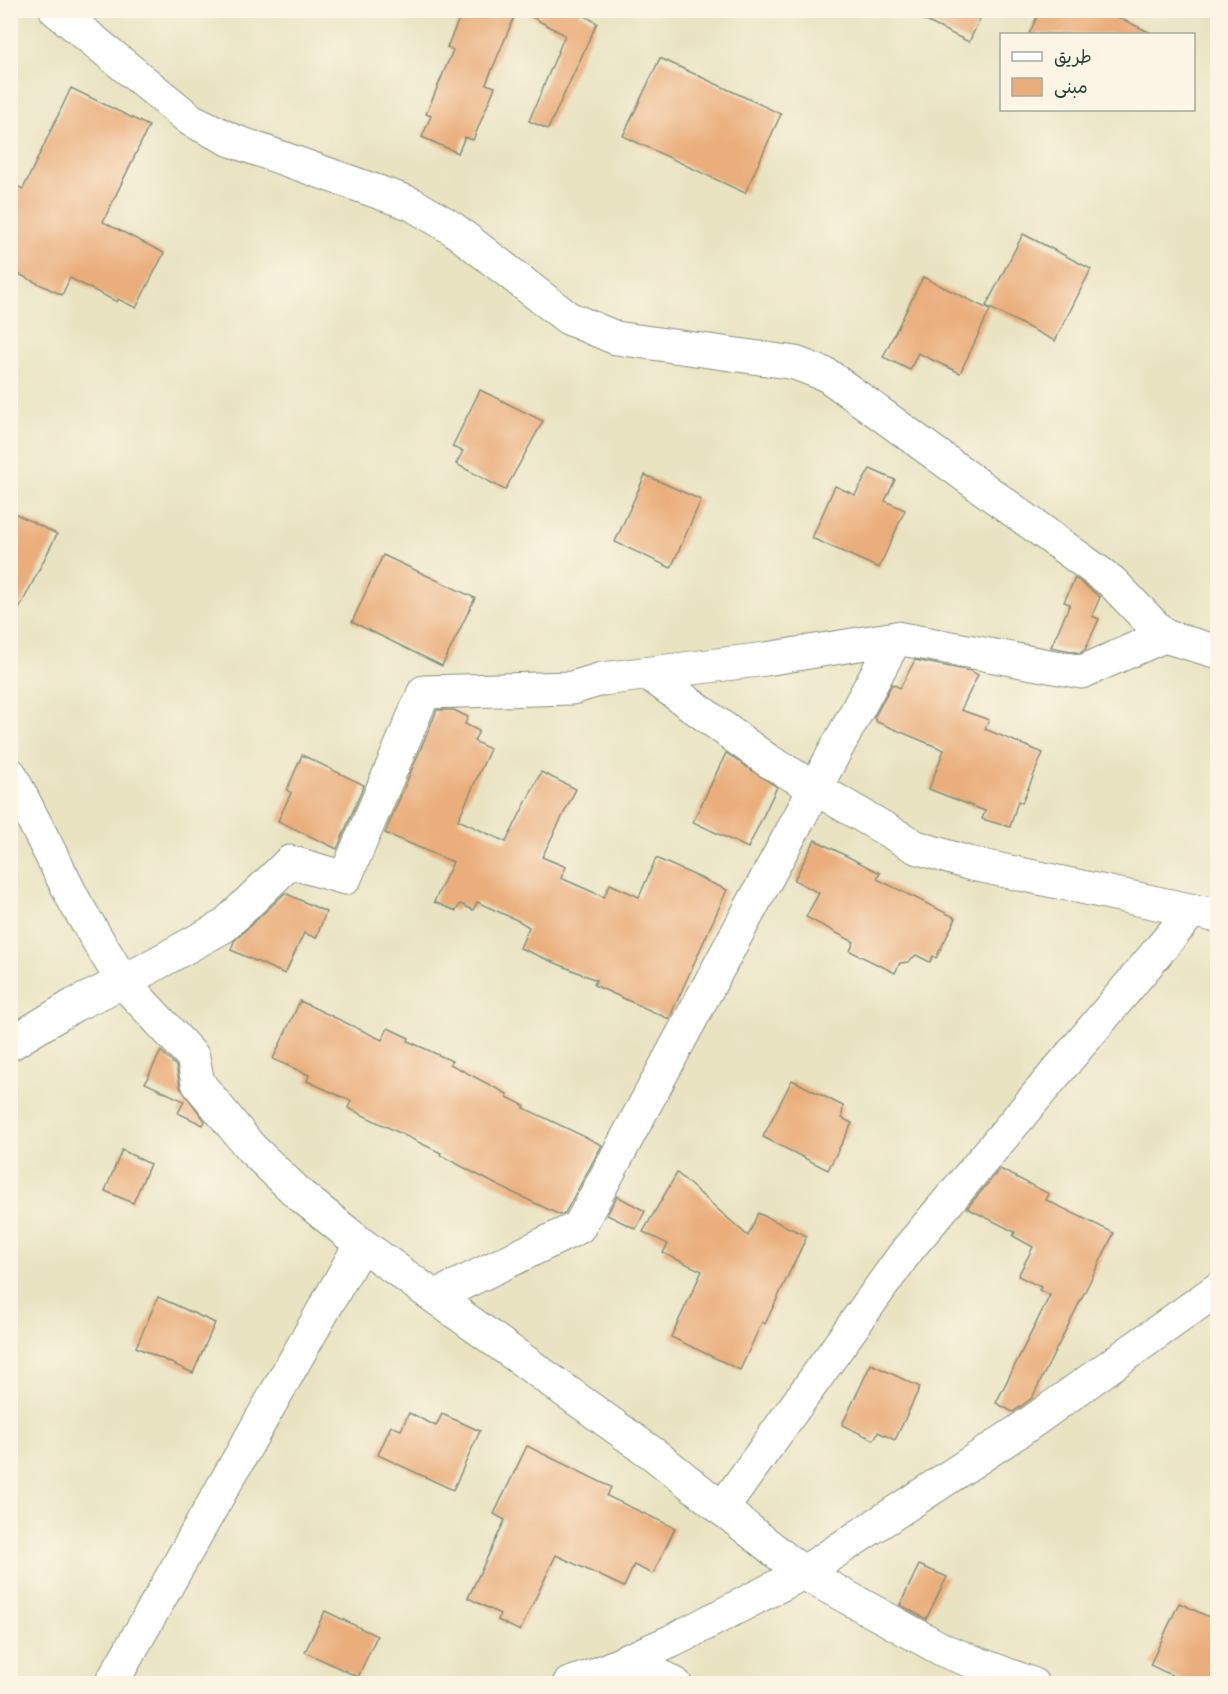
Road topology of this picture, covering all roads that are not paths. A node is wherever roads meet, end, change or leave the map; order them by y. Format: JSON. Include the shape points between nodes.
{"nodes":[{"id":1,"x":56,"y":10,"type":"edge"},
{"id":2,"x":1164,"y":636,"type":"junction"},
{"id":3,"x":896,"y":638,"type":"junction"},
{"id":4,"x":1218,"y":652,"type":"edge"},
{"id":5,"x":649,"y":674,"type":"junction"},
{"id":6,"x":10,"y":774,"type":"edge"},
{"id":7,"x":815,"y":788,"type":"junction"},
{"id":8,"x":1205,"y":914,"type":"edge"},
{"id":9,"x":123,"y":982,"type":"junction"},
{"id":10,"x":10,"y":1044,"type":"edge"},
{"id":11,"x":361,"y":1244,"type":"junction"},
{"id":12,"x":1218,"y":1289,"type":"edge"},
{"id":13,"x":436,"y":1296,"type":"junction"},
{"id":14,"x":722,"y":1509,"type":"junction"},
{"id":15,"x":803,"y":1573,"type":"junction"},
{"id":16,"x":623,"y":1671,"type":"edge"},
{"id":17,"x":111,"y":1683,"type":"edge"},
{"id":18,"x":569,"y":1683,"type":"edge"},
{"id":19,"x":675,"y":1683,"type":"edge"},
{"id":20,"x":1032,"y":1683,"type":"edge"}],
"edges":[{"from":1,"to":2,"type":"street","via":[[191,120],[231,140],[412,204],[452,228],[568,318],[591,329],[616,338],[795,363],[827,375],[1112,582]]},
{"from":2,"to":3,"type":"street","via":[[1082,672]]},
{"from":2,"to":4,"type":"street"},
{"from":3,"to":5,"type":"street"},
{"from":3,"to":7,"type":"street"},
{"from":5,"to":7,"type":"street","via":[[767,760]]},
{"from":5,"to":9,"type":"street","via":[[603,679],[572,688],[424,692],[345,878],[290,862],[224,926]]},
{"from":6,"to":9,"type":"street","via":[[76,904]]},
{"from":7,"to":8,"type":"street","via":[[916,847],[968,863]]},
{"from":7,"to":13,"type":"street","via":[[579,1227]]},
{"from":8,"to":14,"type":"street","via":[[908,1249]]},
{"from":9,"to":10,"type":"street","via":[[74,1005]]},
{"from":9,"to":11,"type":"street","via":[[193,1057],[198,1083],[251,1148],[300,1195]]},
{"from":11,"to":13,"type":"street"},
{"from":11,"to":17,"type":"street"},
{"from":12,"to":15,"type":"street","via":[[1019,1431]]},
{"from":13,"to":14,"type":"street","via":[[549,1382],[656,1456]]},
{"from":14,"to":15,"type":"street"},
{"from":15,"to":16,"type":"street"},
{"from":15,"to":20,"type":"street","via":[[945,1651]]},
{"from":16,"to":18,"type":"street"},
{"from":16,"to":19,"type":"street"}]}
